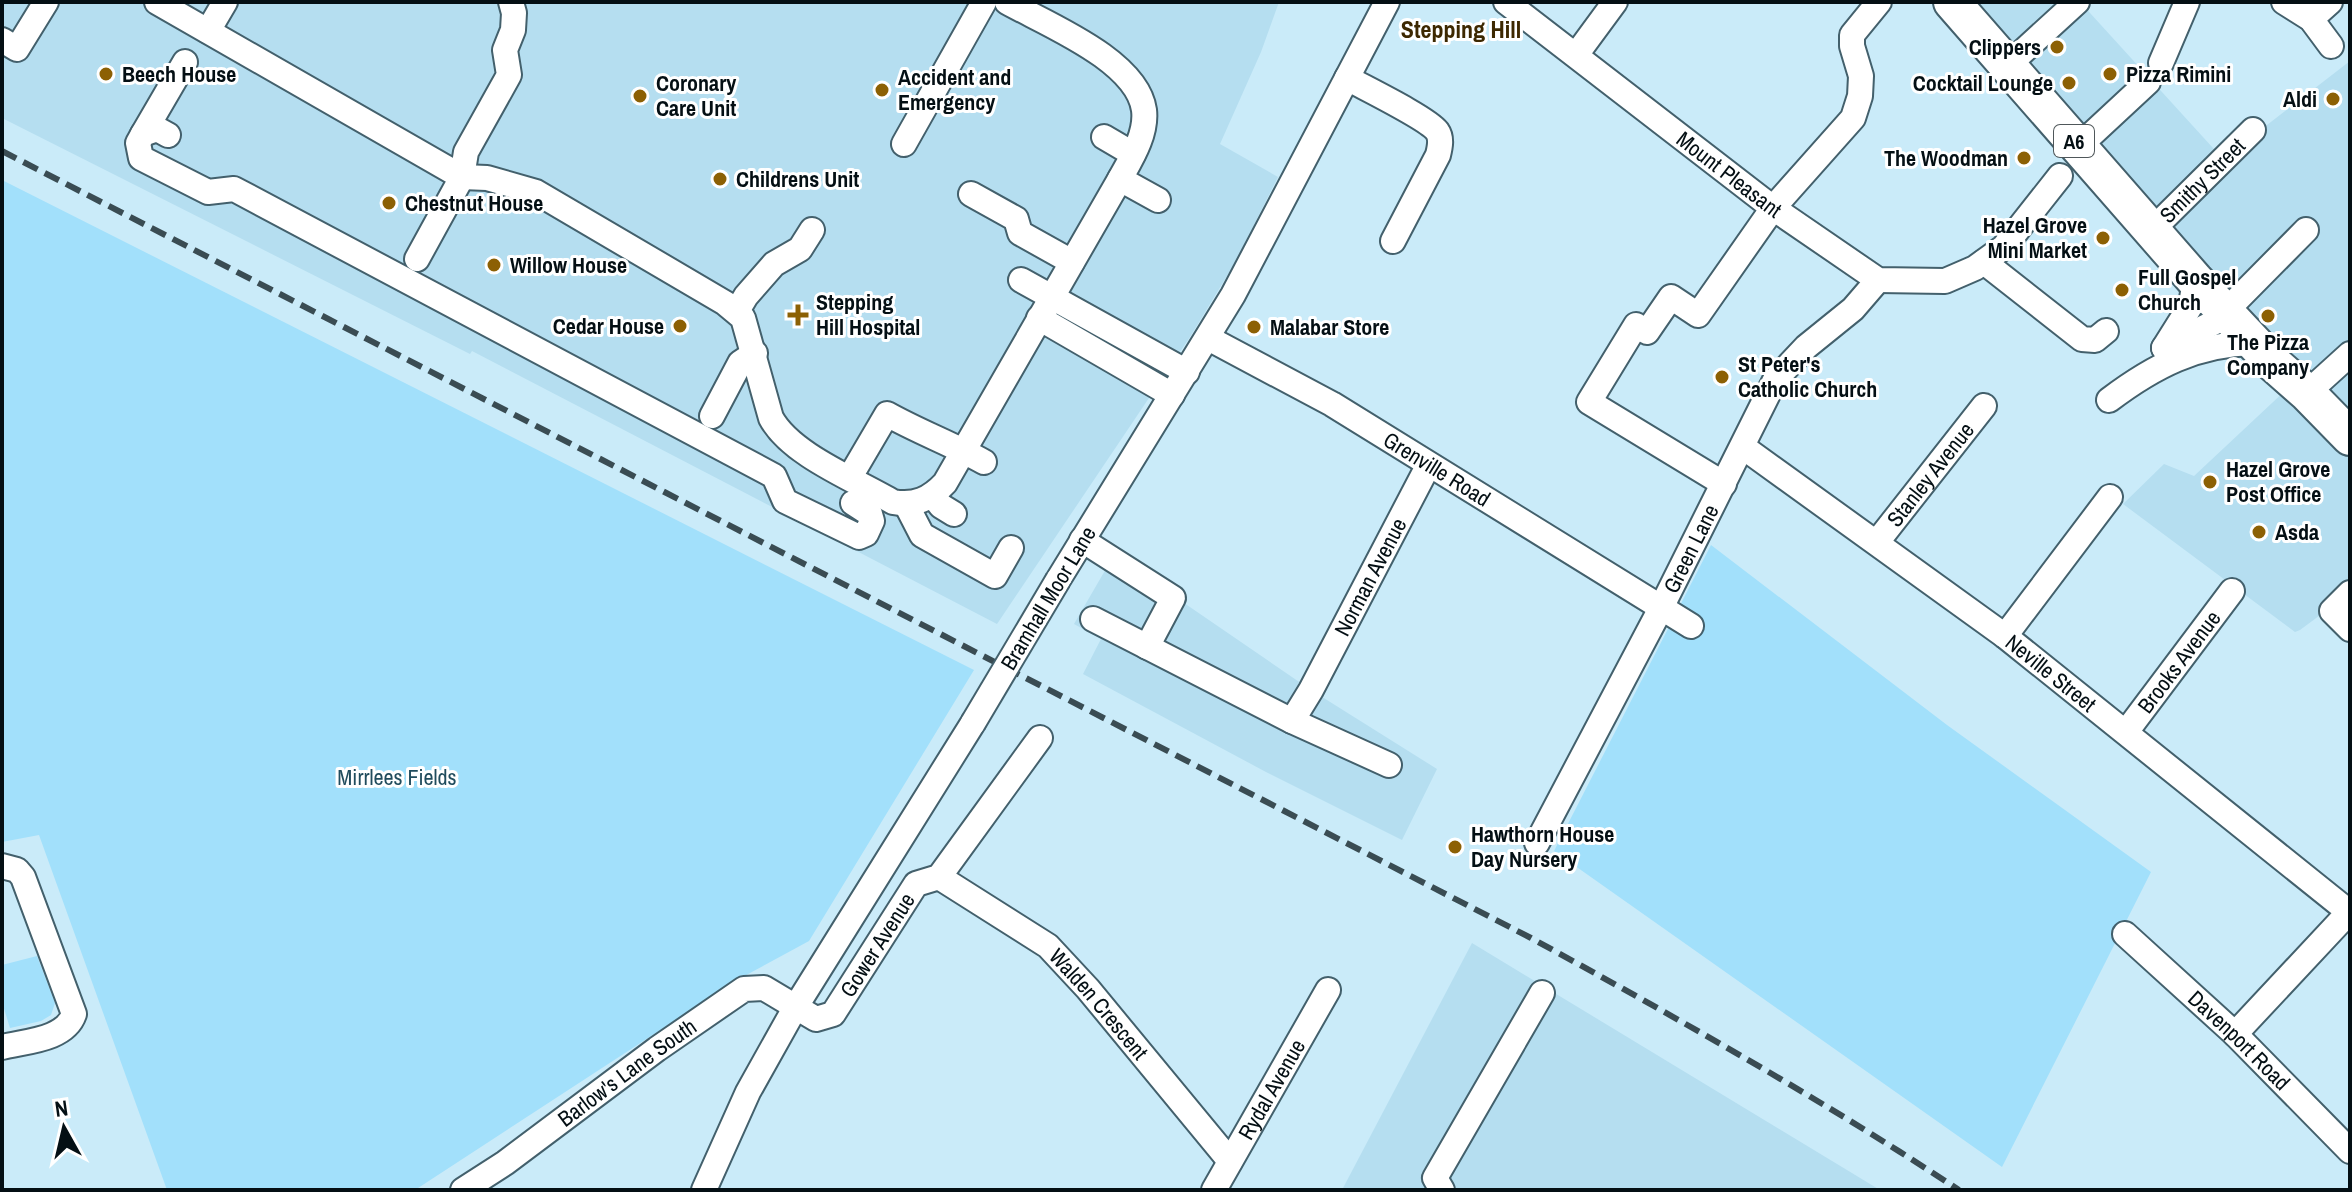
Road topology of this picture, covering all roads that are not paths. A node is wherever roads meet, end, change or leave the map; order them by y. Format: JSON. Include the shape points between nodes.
{"nodes":[{"id":1,"x":46,"y":2,"type":"edge"},
{"id":2,"x":157,"y":2,"type":"edge"},
{"id":3,"x":225,"y":2,"type":"edge"},
{"id":4,"x":511,"y":2,"type":"edge"},
{"id":5,"x":984,"y":2,"type":"edge"},
{"id":6,"x":1007,"y":2,"type":"edge"},
{"id":7,"x":1387,"y":2,"type":"edge"},
{"id":8,"x":1506,"y":2,"type":"edge"},
{"id":9,"x":1615,"y":2,"type":"edge"},
{"id":10,"x":1879,"y":2,"type":"edge"},
{"id":11,"x":1952,"y":2,"type":"edge"},
{"id":12,"x":2077,"y":2,"type":"edge"},
{"id":13,"x":2187,"y":2,"type":"edge"},
{"id":14,"x":2284,"y":2,"type":"edge"},
{"id":15,"x":2330,"y":2,"type":"edge"},
{"id":16,"x":2311,"y":19,"type":"junction"},
{"id":17,"x":208,"y":31,"type":"junction"},
{"id":18,"x":2,"y":40,"type":"edge"},
{"id":19,"x":2331,"y":46,"type":"dead end"},
{"id":20,"x":1576,"y":55,"type":"junction"},
{"id":21,"x":185,"y":62,"type":"dead end"},
{"id":22,"x":2008,"y":65,"type":"junction"},
{"id":23,"x":1347,"y":78,"type":"junction"},
{"id":24,"x":2253,"y":130,"type":"dead end"},
{"id":25,"x":143,"y":134,"type":"junction"},
{"id":26,"x":168,"y":135,"type":"dead end"},
{"id":27,"x":1104,"y":137,"type":"dead end"},
{"id":28,"x":904,"y":144,"type":"dead end"},
{"id":29,"x":1133,"y":154,"type":"junction"},
{"id":30,"x":2069,"y":161,"type":"junction"},
{"id":31,"x":462,"y":177,"type":"junction"},
{"id":32,"x":1120,"y":179,"type":"junction"},
{"id":33,"x":971,"y":194,"type":"dead end"},
{"id":34,"x":1158,"y":200,"type":"dead end"},
{"id":35,"x":1773,"y":208,"type":"junction"},
{"id":36,"x":812,"y":230,"type":"dead end"},
{"id":37,"x":2306,"y":230,"type":"dead end"},
{"id":38,"x":2151,"y":231,"type":"junction"},
{"id":39,"x":1393,"y":241,"type":"dead end"},
{"id":40,"x":417,"y":259,"type":"dead end"},
{"id":41,"x":1072,"y":262,"type":"junction"},
{"id":42,"x":1979,"y":265,"type":"junction"},
{"id":43,"x":1021,"y":280,"type":"dead end"},
{"id":44,"x":1878,"y":280,"type":"junction"},
{"id":45,"x":2195,"y":280,"type":"junction"},
{"id":46,"x":1045,"y":308,"type":"junction"},
{"id":47,"x":737,"y":311,"type":"junction"},
{"id":48,"x":2226,"y":312,"type":"junction"},
{"id":49,"x":2106,"y":331,"type":"dead end"},
{"id":50,"x":1208,"y":338,"type":"junction"},
{"id":51,"x":2253,"y":343,"type":"junction"},
{"id":52,"x":2164,"y":348,"type":"junction"},
{"id":53,"x":755,"y":353,"type":"junction"},
{"id":54,"x":2350,"y":354,"type":"edge"},
{"id":55,"x":1187,"y":372,"type":"junction"},
{"id":56,"x":2133,"y":382,"type":"junction"},
{"id":57,"x":2307,"y":393,"type":"junction"},
{"id":58,"x":1172,"y":395,"type":"junction"},
{"id":59,"x":2109,"y":400,"type":"dead end"},
{"id":60,"x":1984,"y":406,"type":"dead end"},
{"id":61,"x":712,"y":416,"type":"dead end"},
{"id":62,"x":2350,"y":437,"type":"edge"},
{"id":63,"x":1743,"y":447,"type":"junction"},
{"id":64,"x":974,"y":456,"type":"junction"},
{"id":65,"x":1428,"y":466,"type":"junction"},
{"id":66,"x":850,"y":477,"type":"junction"},
{"id":67,"x":1724,"y":484,"type":"junction"},
{"id":68,"x":933,"y":496,"type":"junction"},
{"id":69,"x":2110,"y":497,"type":"dead end"},
{"id":70,"x":853,"y":503,"type":"dead end"},
{"id":71,"x":906,"y":504,"type":"junction"},
{"id":72,"x":954,"y":514,"type":"dead end"},
{"id":73,"x":1082,"y":540,"type":"junction"},
{"id":74,"x":1877,"y":542,"type":"junction"},
{"id":75,"x":1011,"y":548,"type":"dead end"},
{"id":76,"x":2232,"y":591,"type":"dead end"},
{"id":77,"x":2350,"y":593,"type":"edge"},
{"id":78,"x":1661,"y":608,"type":"junction"},
{"id":79,"x":1093,"y":619,"type":"dead end"},
{"id":80,"x":1691,"y":626,"type":"dead end"},
{"id":81,"x":2350,"y":629,"type":"edge"},
{"id":82,"x":2005,"y":636,"type":"junction"},
{"id":83,"x":1147,"y":647,"type":"junction"},
{"id":84,"x":1292,"y":721,"type":"junction"},
{"id":85,"x":2126,"y":732,"type":"junction"},
{"id":86,"x":1040,"y":738,"type":"dead end"},
{"id":87,"x":1389,"y":765,"type":"dead end"},
{"id":88,"x":1537,"y":843,"type":"dead end"},
{"id":89,"x":2,"y":866,"type":"edge"},
{"id":90,"x":939,"y":877,"type":"junction"},
{"id":91,"x":2350,"y":912,"type":"edge"},
{"id":92,"x":2125,"y":934,"type":"dead end"},
{"id":93,"x":1328,"y":990,"type":"dead end"},
{"id":94,"x":1542,"y":993,"type":"dead end"},
{"id":95,"x":795,"y":1008,"type":"junction"},
{"id":96,"x":2235,"y":1034,"type":"junction"},
{"id":97,"x":2,"y":1047,"type":"edge"},
{"id":98,"x":2350,"y":1151,"type":"edge"},
{"id":99,"x":1230,"y":1161,"type":"junction"},
{"id":100,"x":463,"y":1190,"type":"edge"},
{"id":101,"x":704,"y":1190,"type":"edge"},
{"id":102,"x":1214,"y":1190,"type":"edge"},
{"id":103,"x":1442,"y":1190,"type":"edge"}],
"edges":[{"from":1,"to":18,"type":"street","via":[[17,49]]},
{"from":2,"to":17,"type":"street"},
{"from":3,"to":17,"type":"street"},
{"from":4,"to":31,"type":"street","via":[[513,30],[505,50],[509,75],[466,152]]},
{"from":5,"to":28,"type":"street"},
{"from":6,"to":29,"type":"street","via":[[1096,52],[1130,80],[1144,112]]},
{"from":7,"to":23,"type":"street","name":"Bramhall Moor Lane"},
{"from":8,"to":20,"type":"street","name":"Mount Pleasant"},
{"from":9,"to":20,"type":"street"},
{"from":10,"to":35,"type":"street","via":[[1852,35],[1861,76],[1853,118]]},
{"from":11,"to":22,"type":"highway","number":"A6"},
{"from":12,"to":22,"type":"street"},
{"from":13,"to":30,"type":"street","via":[[2154,72]]},
{"from":14,"to":16,"type":"street"},
{"from":15,"to":16,"type":"street"},
{"from":16,"to":19,"type":"street"},
{"from":17,"to":31,"type":"street"},
{"from":20,"to":35,"type":"street","name":"Mount Pleasant"},
{"from":21,"to":25,"type":"street"},
{"from":22,"to":30,"type":"highway","number":"A6"},
{"from":23,"to":39,"type":"street","via":[[1425,122],[1438,131],[1441,141]]},
{"from":23,"to":50,"type":"street","name":"Bramhall Moor Lane"},
{"from":24,"to":38,"type":"street","name":"Smithy Street"},
{"from":25,"to":26,"type":"street","via":[[157,129]]},
{"from":25,"to":70,"type":"street","via":[[138,143],[141,158],[208,192],[234,189],[774,476],[785,501],[859,537],[872,521]]},
{"from":27,"to":29,"type":"street"},
{"from":29,"to":32,"type":"street"},
{"from":30,"to":38,"type":"highway","number":"A6"},
{"from":30,"to":42,"type":"street","via":[[2004,247]]},
{"from":31,"to":40,"type":"street"},
{"from":31,"to":47,"type":"street","via":[[536,192]]},
{"from":32,"to":34,"type":"street"},
{"from":32,"to":41,"type":"street"},
{"from":33,"to":41,"type":"street","via":[[1016,219],[1020,233]]},
{"from":35,"to":44,"type":"street","name":"Mount Pleasant"},
{"from":35,"to":67,"type":"street","via":[[1698,315],[1671,297],[1647,332],[1636,325],[1589,402]]},
{"from":36,"to":47,"type":"street","via":[[800,249],[774,264]]},
{"from":37,"to":48,"type":"street"},
{"from":38,"to":45,"type":"highway","number":"A6"},
{"from":41,"to":46,"type":"street"},
{"from":42,"to":44,"type":"street","via":[[1945,281]]},
{"from":42,"to":49,"type":"street","via":[[2082,339],[2095,340]]},
{"from":43,"to":46,"type":"street"},
{"from":44,"to":63,"type":"street","name":"Green Lane","via":[[1775,380]]},
{"from":45,"to":48,"type":"highway","number":"A6"},
{"from":45,"to":52,"type":"street","via":[[2191,305]]},
{"from":46,"to":55,"type":"street"},
{"from":46,"to":58,"type":"street"},
{"from":46,"to":64,"type":"street"},
{"from":47,"to":53,"type":"street"},
{"from":48,"to":51,"type":"highway","number":"A6"},
{"from":48,"to":52,"type":"street"},
{"from":50,"to":55,"type":"street","name":"Bramhall Moor Lane"},
{"from":50,"to":65,"type":"street","name":"Grenville Road","via":[[1332,404]]},
{"from":51,"to":56,"type":"street","via":[[2224,343],[2189,353]]},
{"from":51,"to":57,"type":"highway","number":"A6"},
{"from":52,"to":56,"type":"street"},
{"from":53,"to":61,"type":"street","via":[[740,363]]},
{"from":53,"to":66,"type":"street","via":[[778,431],[795,447]]},
{"from":54,"to":57,"type":"street"},
{"from":55,"to":58,"type":"street","name":"Bramhall Moor Lane"},
{"from":56,"to":59,"type":"street"},
{"from":57,"to":62,"type":"highway","number":"A6"},
{"from":58,"to":73,"type":"street","name":"Bramhall Moor Lane"},
{"from":60,"to":74,"type":"street","name":"Stanley Avenue"},
{"from":63,"to":67,"type":"street","name":"Green Lane"},
{"from":63,"to":74,"type":"street","name":"Neville Street"},
{"from":64,"to":66,"type":"street","via":[[887,414]]},
{"from":64,"to":68,"type":"street"},
{"from":65,"to":78,"type":"street","name":"Grenville Road"},
{"from":65,"to":84,"type":"street","name":"Norman Avenue"},
{"from":66,"to":71,"type":"street"},
{"from":67,"to":78,"type":"street","name":"Green Lane"},
{"from":68,"to":71,"type":"street"},
{"from":68,"to":72,"type":"street"},
{"from":69,"to":82,"type":"street"},
{"from":71,"to":75,"type":"street","via":[[922,535],[995,576]]},
{"from":73,"to":83,"type":"street","via":[[1173,598]]},
{"from":73,"to":95,"type":"street","name":"Bramhall Moor Lane","bridge":true},
{"from":74,"to":82,"type":"street","name":"Neville Street"},
{"from":76,"to":85,"type":"street","name":"Brooks Avenue"},
{"from":77,"to":81,"type":"street","via":[[2332,611]]},
{"from":78,"to":80,"type":"street","name":"Grenville Road"},
{"from":78,"to":88,"type":"street","name":"Green Lane"},
{"from":79,"to":83,"type":"street"},
{"from":82,"to":85,"type":"street","name":"Neville Street"},
{"from":83,"to":84,"type":"street"},
{"from":84,"to":87,"type":"street"},
{"from":85,"to":91,"type":"street","name":"Neville Street"},
{"from":86,"to":90,"type":"street","name":"Gower Avenue"},
{"from":89,"to":97,"type":"street","via":[[23,877],[74,1014],[57,1034]]},
{"from":90,"to":95,"type":"street","name":"Gower Avenue","via":[[916,884],[833,1014],[816,1019]]},
{"from":90,"to":99,"type":"street","name":"Walden Crescent","via":[[1048,946]]},
{"from":91,"to":96,"type":"street"},
{"from":92,"to":96,"type":"street","name":"Davenport Road"},
{"from":93,"to":99,"type":"street","name":"Rydal Avenue"},
{"from":94,"to":103,"type":"street","via":[[1435,1178]]},
{"from":95,"to":100,"type":"street","name":"Barlow's Lane South","via":[[764,988],[744,989]]},
{"from":95,"to":101,"type":"street","name":"Bramhall Moor Lane","via":[[748,1092]]},
{"from":96,"to":98,"type":"street","name":"Davenport Road"},
{"from":99,"to":102,"type":"street","name":"Rydal Avenue"}]}
